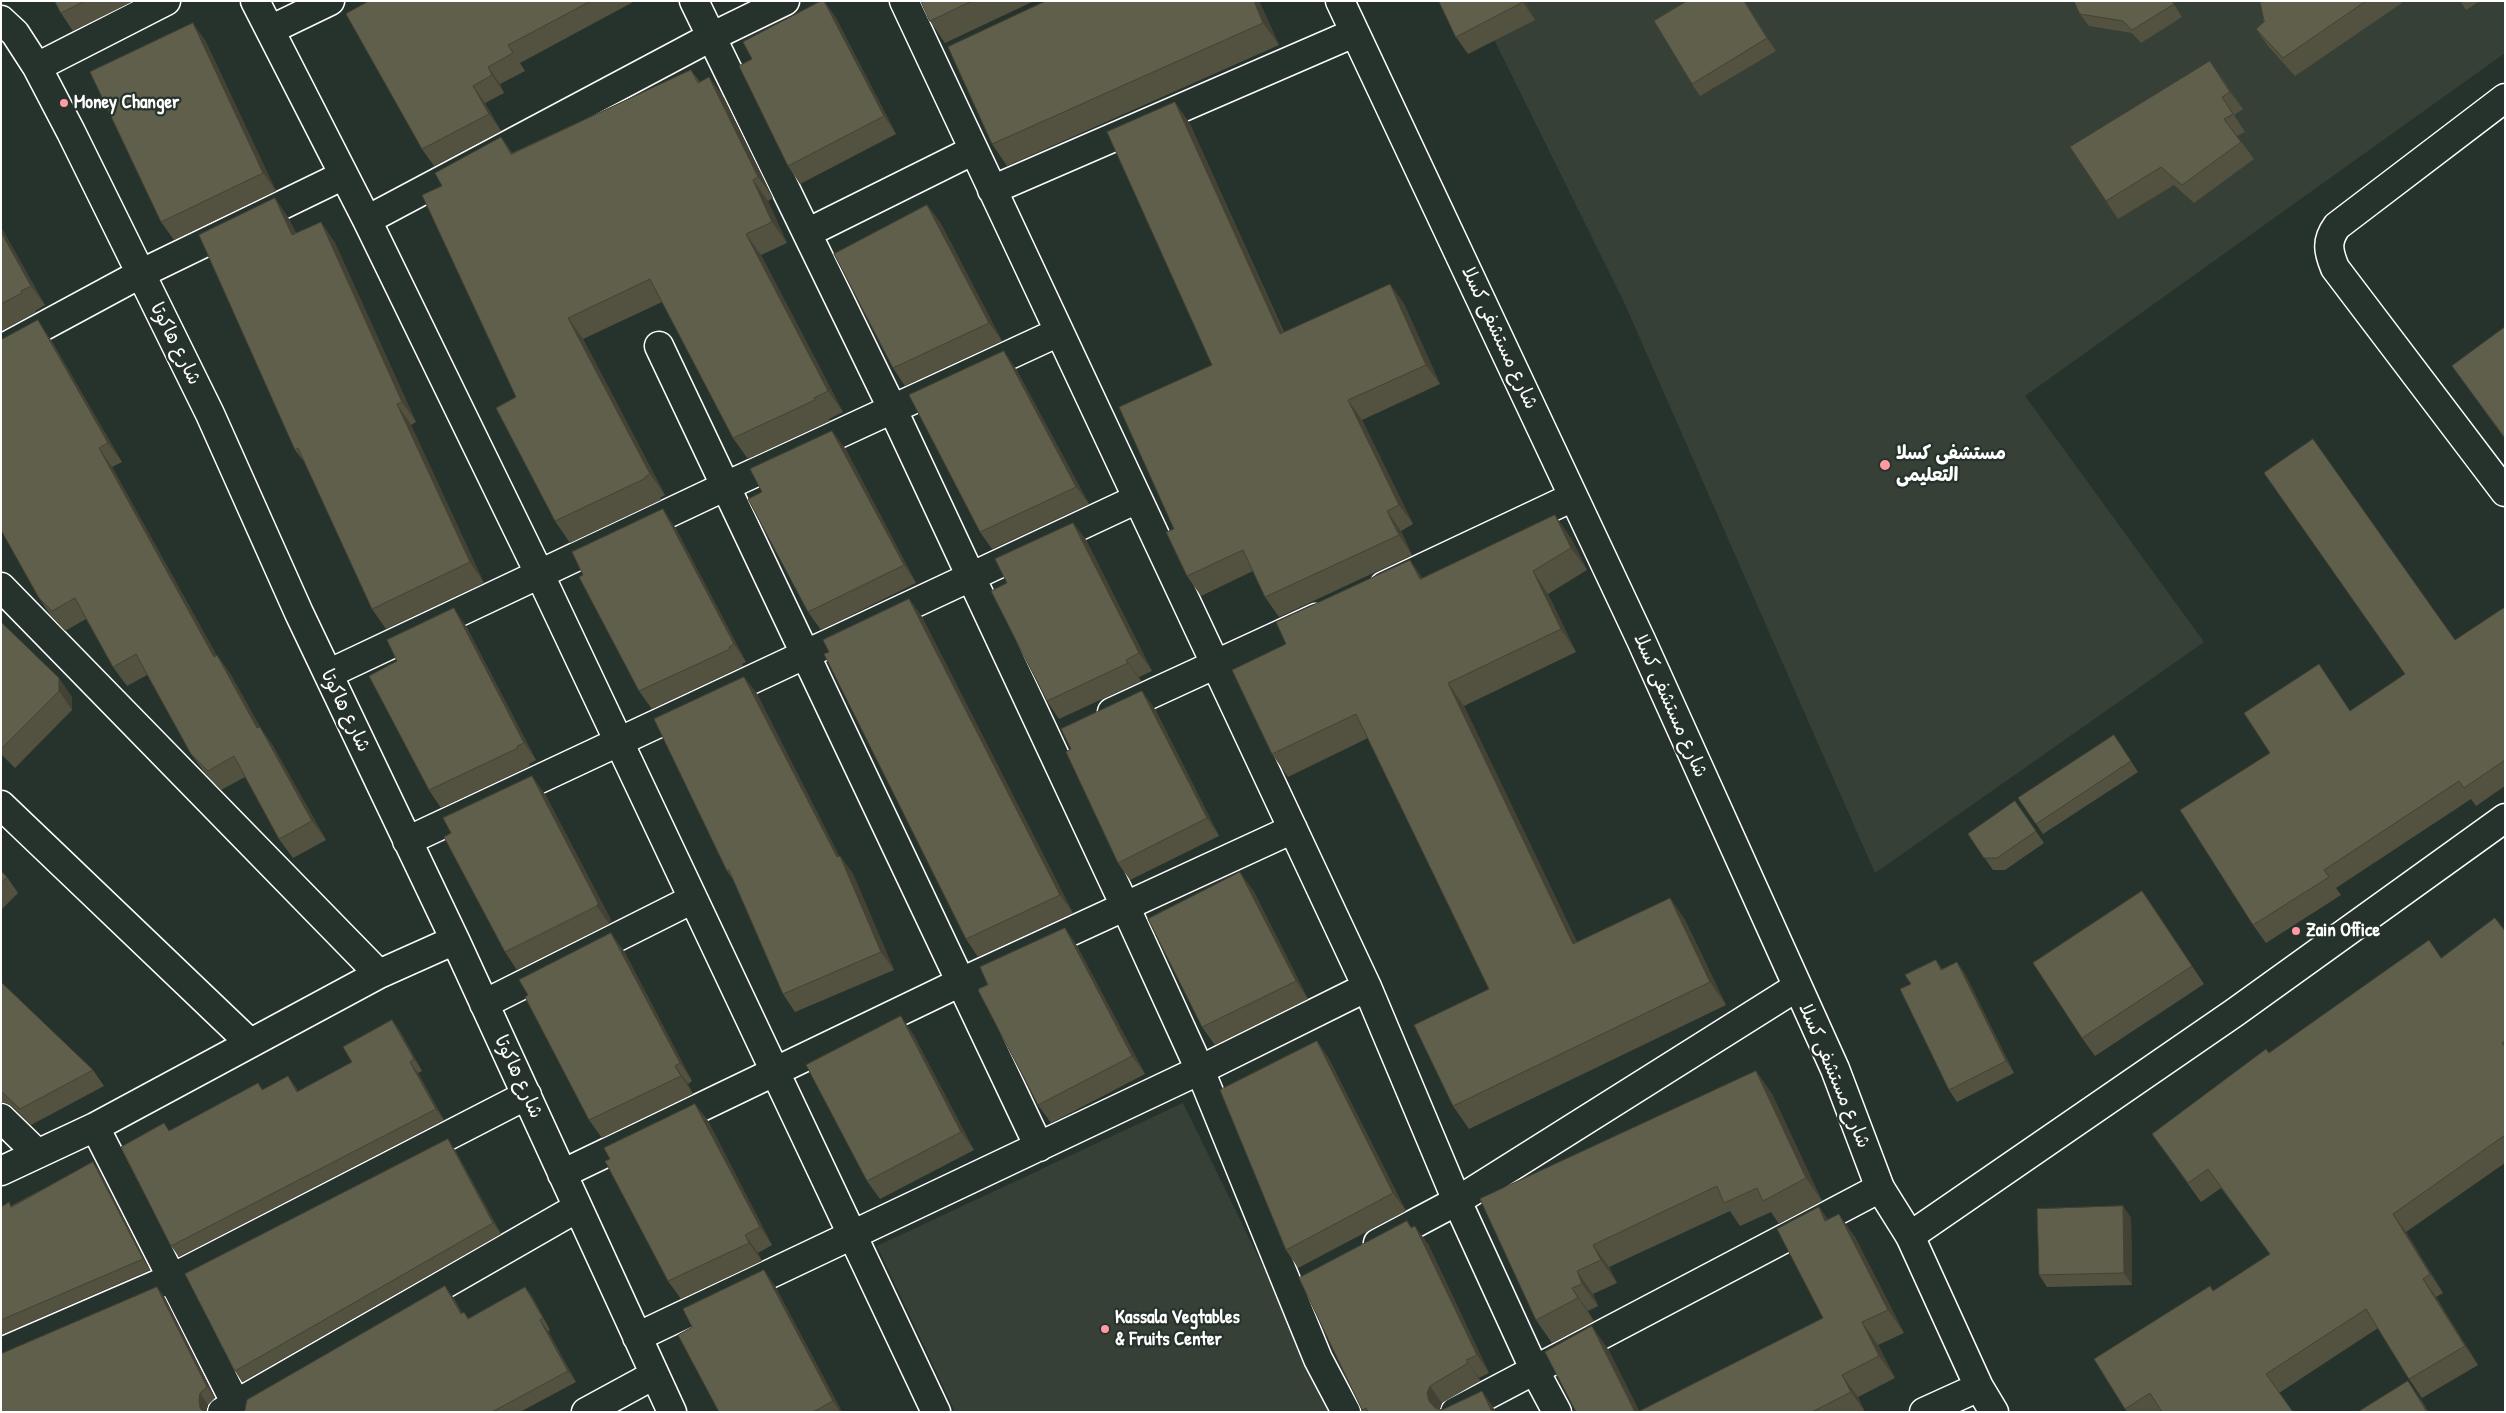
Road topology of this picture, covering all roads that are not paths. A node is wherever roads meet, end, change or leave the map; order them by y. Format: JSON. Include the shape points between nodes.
{"nodes":[{"id":1,"x":166,"y":1,"type":"edge"},
{"id":2,"x":255,"y":1,"type":"edge"},
{"id":3,"x":330,"y":1,"type":"edge"},
{"id":4,"x":694,"y":1,"type":"edge"},
{"id":5,"x":785,"y":1,"type":"edge"},
{"id":6,"x":904,"y":1,"type":"edge"},
{"id":7,"x":1340,"y":1,"type":"edge"},
{"id":8,"x":6,"y":30,"type":"edge"},
{"id":9,"x":270,"y":30,"type":"junction"},
{"id":10,"x":1354,"y":33,"type":"junction"},
{"id":11,"x":711,"y":37,"type":"junction"},
{"id":12,"x":960,"y":53,"type":"edge"},
{"id":13,"x":934,"y":65,"type":"junction"},
{"id":14,"x":37,"y":67,"type":"junction"},
{"id":15,"x":2505,"y":98,"type":"edge"},
{"id":16,"x":974,"y":150,"type":"junction"},
{"id":17,"x":344,"y":175,"type":"junction"},
{"id":18,"x":992,"y":190,"type":"junction"},
{"id":19,"x":367,"y":220,"type":"junction"},
{"id":20,"x":807,"y":233,"type":"junction"},
{"id":21,"x":140,"y":274,"type":"junction"},
{"id":22,"x":1059,"y":332,"type":"junction"},
{"id":23,"x":659,"y":346,"type":"dead end"},
{"id":24,"x":1,"y":349,"type":"edge"},
{"id":25,"x":892,"y":408,"type":"junction"},
{"id":26,"x":726,"y":486,"type":"junction"},
{"id":27,"x":2505,"y":492,"type":"edge"},
{"id":28,"x":1573,"y":497,"type":"junction"},
{"id":29,"x":1137,"y":499,"type":"junction"},
{"id":30,"x":540,"y":575,"type":"junction"},
{"id":31,"x":971,"y":578,"type":"junction"},
{"id":32,"x":1,"y":587,"type":"edge"},
{"id":33,"x":806,"y":654,"type":"junction"},
{"id":34,"x":1216,"y":665,"type":"junction"},
{"id":35,"x":328,"y":674,"type":"junction"},
{"id":36,"x":1047,"y":742,"type":"junction"},
{"id":37,"x":619,"y":743,"type":"junction"},
{"id":38,"x":1,"y":805,"type":"edge"},
{"id":39,"x":2505,"y":818,"type":"edge"},
{"id":40,"x":1293,"y":829,"type":"junction"},
{"id":41,"x":407,"y":842,"type":"junction"},
{"id":42,"x":694,"y":899,"type":"junction"},
{"id":43,"x":1125,"y":906,"type":"junction"},
{"id":44,"x":456,"y":940,"type":"junction"},
{"id":45,"x":379,"y":974,"type":"junction"},
{"id":46,"x":961,"y":982,"type":"junction"},
{"id":47,"x":1367,"y":987,"type":"junction"},
{"id":48,"x":1797,"y":987,"type":"junction"},
{"id":49,"x":484,"y":1004,"type":"junction"},
{"id":50,"x":250,"y":1043,"type":"junction"},
{"id":51,"x":1200,"y":1070,"type":"junction"},
{"id":52,"x":776,"y":1072,"type":"junction"},
{"id":53,"x":527,"y":1095,"type":"junction"},
{"id":54,"x":1,"y":1118,"type":"edge"},
{"id":55,"x":95,"y":1127,"type":"junction"},
{"id":56,"x":1038,"y":1147,"type":"junction"},
{"id":57,"x":37,"y":1153,"type":"junction"},
{"id":58,"x":1,"y":1171,"type":"edge"},
{"id":59,"x":562,"y":1174,"type":"junction"},
{"id":60,"x":1880,"y":1188,"type":"junction"},
{"id":61,"x":1457,"y":1201,"type":"junction"},
{"id":62,"x":577,"y":1208,"type":"junction"},
{"id":63,"x":851,"y":1235,"type":"junction"},
{"id":64,"x":1910,"y":1236,"type":"junction"},
{"id":65,"x":1352,"y":1257,"type":"edge"},
{"id":66,"x":1316,"y":1276,"type":"edge"},
{"id":67,"x":172,"y":1278,"type":"junction"},
{"id":68,"x":1290,"y":1290,"type":"junction"},
{"id":69,"x":637,"y":1336,"type":"junction"},
{"id":70,"x":1,"y":1352,"type":"edge"},
{"id":71,"x":1535,"y":1371,"type":"junction"},
{"id":72,"x":654,"y":1375,"type":"junction"},
{"id":73,"x":1978,"y":1387,"type":"junction"},
{"id":74,"x":233,"y":1409,"type":"edge"},
{"id":75,"x":928,"y":1409,"type":"edge"},
{"id":76,"x":586,"y":1412,"type":"edge"},
{"id":77,"x":672,"y":1412,"type":"edge"},
{"id":78,"x":1346,"y":1412,"type":"edge"},
{"id":79,"x":1455,"y":1412,"type":"edge"},
{"id":80,"x":1557,"y":1412,"type":"edge"},
{"id":81,"x":1924,"y":1412,"type":"edge"},
{"id":82,"x":1994,"y":1412,"type":"edge"}],
"edges":[{"from":1,"to":14,"type":"street"},
{"from":2,"to":9,"type":"street"},
{"from":3,"to":9,"type":"street"},
{"from":4,"to":11,"type":"street"},
{"from":5,"to":11,"type":"street"},
{"from":6,"to":13,"type":"street"},
{"from":7,"to":10,"type":"street","name":"شارع مستشفى كسلا"},
{"from":8,"to":14,"type":"street","name":"شارع هاكوتا"},
{"from":9,"to":17,"type":"street"},
{"from":10,"to":18,"type":"street"},
{"from":10,"to":28,"type":"street","name":"شارع مستشفى كسلا"},
{"from":11,"to":19,"type":"street"},
{"from":11,"to":20,"type":"street"},
{"from":12,"to":13,"type":"street"},
{"from":13,"to":16,"type":"street"},
{"from":14,"to":21,"type":"street","name":"شارع هاكوتا"},
{"from":15,"to":27,"type":"street","via":[[2337,226],[2329,237],[2328,252],[2335,268]]},
{"from":16,"to":18,"type":"street"},
{"from":16,"to":20,"type":"street"},
{"from":17,"to":19,"type":"street"},
{"from":17,"to":21,"type":"street"},
{"from":18,"to":22,"type":"street"},
{"from":19,"to":30,"type":"street"},
{"from":20,"to":25,"type":"street"},
{"from":21,"to":24,"type":"street"},
{"from":21,"to":35,"type":"street","name":"شارع هاكوتا","via":[[210,414]]},
{"from":22,"to":25,"type":"street"},
{"from":22,"to":29,"type":"street"},
{"from":23,"to":26,"type":"street"},
{"from":25,"to":26,"type":"street"},
{"from":25,"to":31,"type":"street"},
{"from":26,"to":30,"type":"street"},
{"from":26,"to":33,"type":"street"},
{"from":28,"to":34,"type":"street"},
{"from":28,"to":48,"type":"street","name":"شارع مستشفى كسلا"},
{"from":29,"to":31,"type":"street"},
{"from":29,"to":34,"type":"street"},
{"from":30,"to":35,"type":"street"},
{"from":30,"to":37,"type":"street"},
{"from":31,"to":33,"type":"street"},
{"from":31,"to":36,"type":"street"},
{"from":32,"to":45,"type":"street"},
{"from":33,"to":37,"type":"street"},
{"from":33,"to":46,"type":"street"},
{"from":34,"to":36,"type":"street"},
{"from":34,"to":40,"type":"street"},
{"from":35,"to":41,"type":"street","name":"شارع هاكوتا"},
{"from":36,"to":43,"type":"street"},
{"from":37,"to":41,"type":"street"},
{"from":37,"to":42,"type":"street"},
{"from":38,"to":50,"type":"street"},
{"from":39,"to":64,"type":"street","via":[[2226,1019]]},
{"from":40,"to":43,"type":"street"},
{"from":40,"to":47,"type":"street"},
{"from":41,"to":44,"type":"street","name":"شارع هاكوتا"},
{"from":42,"to":49,"type":"street"},
{"from":42,"to":52,"type":"street"},
{"from":43,"to":46,"type":"street"},
{"from":43,"to":51,"type":"street"},
{"from":44,"to":45,"type":"street"},
{"from":44,"to":49,"type":"street","name":"شارع هاكوتا"},
{"from":45,"to":50,"type":"street"},
{"from":46,"to":52,"type":"street"},
{"from":46,"to":56,"type":"street"},
{"from":47,"to":51,"type":"street"},
{"from":47,"to":61,"type":"street"},
{"from":48,"to":60,"type":"street","name":"شارع مستشفى كسلا","via":[[1835,1070]]},
{"from":48,"to":61,"type":"street"},
{"from":49,"to":53,"type":"street","name":"شارع هاكوتا"},
{"from":50,"to":55,"type":"street"},
{"from":51,"to":56,"type":"street"},
{"from":51,"to":68,"type":"street"},
{"from":52,"to":59,"type":"street"},
{"from":52,"to":63,"type":"street"},
{"from":53,"to":59,"type":"street","name":"شارع هاكوتا"},
{"from":53,"to":67,"type":"street"},
{"from":54,"to":57,"type":"street"},
{"from":55,"to":57,"type":"street"},
{"from":55,"to":67,"type":"street"},
{"from":56,"to":63,"type":"street"},
{"from":57,"to":58,"type":"street"},
{"from":59,"to":62,"type":"street","name":"شارع هاكوتا"},
{"from":60,"to":64,"type":"street","name":"شارع مستشفى كسلا"},
{"from":60,"to":71,"type":"street"},
{"from":61,"to":65,"type":"street"},
{"from":61,"to":71,"type":"street"},
{"from":62,"to":69,"type":"street","name":"شارع هاكوتا"},
{"from":62,"to":74,"type":"street"},
{"from":63,"to":69,"type":"street"},
{"from":63,"to":75,"type":"street"},
{"from":64,"to":73,"type":"street","name":"شارع مستشفى كسلا"},
{"from":66,"to":68,"type":"street"},
{"from":67,"to":70,"type":"street"},
{"from":67,"to":74,"type":"street"},
{"from":68,"to":78,"type":"street","via":[[1318,1359]]},
{"from":69,"to":72,"type":"street","name":"شارع هاكوتا"},
{"from":71,"to":79,"type":"street"},
{"from":71,"to":80,"type":"street"},
{"from":72,"to":76,"type":"street"},
{"from":72,"to":77,"type":"street","name":"شارع هاكوتا"},
{"from":73,"to":81,"type":"street"},
{"from":73,"to":82,"type":"street","name":"شارع مستشفى كسلا"}]}
